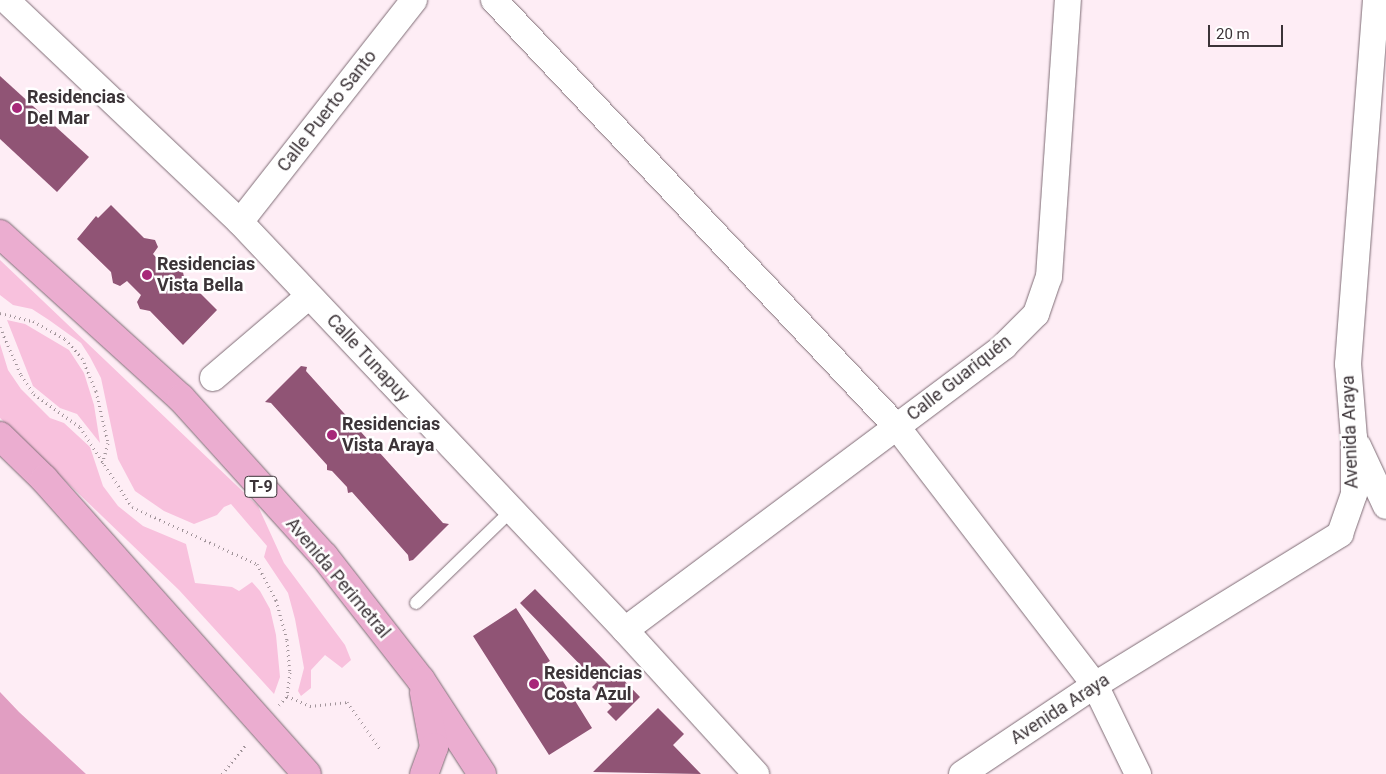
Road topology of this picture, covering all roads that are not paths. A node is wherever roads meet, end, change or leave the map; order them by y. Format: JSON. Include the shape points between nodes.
{"nodes":[{"id":1,"x":6,"y":0,"type":"edge"},
{"id":2,"x":414,"y":0,"type":"edge"},
{"id":3,"x":494,"y":0,"type":"edge"},
{"id":4,"x":1068,"y":0,"type":"edge"},
{"id":5,"x":1376,"y":0,"type":"edge"},
{"id":6,"x":1378,"y":99,"type":"edge"},
{"id":7,"x":240,"y":222,"type":"junction"},
{"id":8,"x":0,"y":234,"type":"edge"},
{"id":9,"x":310,"y":296,"type":"junction"},
{"id":10,"x":213,"y":378,"type":"dead end"},
{"id":11,"x":897,"y":427,"type":"junction"},
{"id":12,"x":0,"y":436,"type":"edge"},
{"id":13,"x":1354,"y":438,"type":"junction"},
{"id":14,"x":1386,"y":506,"type":"edge"},
{"id":15,"x":512,"y":510,"type":"junction"},
{"id":16,"x":416,"y":603,"type":"dead end"},
{"id":17,"x":625,"y":630,"type":"junction"},
{"id":18,"x":421,"y":680,"type":"junction"},
{"id":19,"x":1095,"y":685,"type":"junction"},
{"id":20,"x":307,"y":774,"type":"edge"},
{"id":21,"x":424,"y":774,"type":"edge"},
{"id":22,"x":482,"y":774,"type":"edge"},
{"id":23,"x":756,"y":774,"type":"edge"},
{"id":24,"x":962,"y":774,"type":"edge"},
{"id":25,"x":1138,"y":774,"type":"edge"}],
"edges":[{"from":1,"to":7,"type":"street","name":"Calle Tunapuy"},
{"from":2,"to":7,"type":"street","name":"Calle Puerto Santo"},
{"from":3,"to":11,"type":"street"},
{"from":4,"to":11,"type":"street","name":"Calle Guariquén","via":[[1049,277],[1036,314],[1004,346]]},
{"from":5,"to":6,"type":"street","name":"Avenida Araya"},
{"from":6,"to":13,"type":"street","name":"Avenida Araya","via":[[1348,364]]},
{"from":7,"to":9,"type":"street","name":"Calle Tunapuy"},
{"from":8,"to":18,"type":"main road","name":"Avenida Perimetral","number":"T-9","via":[[181,398],[324,556]]},
{"from":9,"to":10,"type":"street"},
{"from":9,"to":15,"type":"street","name":"Calle Tunapuy"},
{"from":11,"to":17,"type":"street","name":"Calle Guariquén"},
{"from":11,"to":19,"type":"street"},
{"from":12,"to":20,"type":"main road","via":[[44,479]]},
{"from":13,"to":14,"type":"street"},
{"from":13,"to":19,"type":"street","name":"Avenida Araya","via":[[1354,494],[1340,534]]},
{"from":15,"to":16,"type":"lane"},
{"from":15,"to":17,"type":"street","name":"Calle Tunapuy"},
{"from":17,"to":23,"type":"street","name":"Calle Tunapuy"},
{"from":18,"to":21,"type":"main road","number":"T-9","via":[[434,748]]},
{"from":18,"to":22,"type":"main road","name":"Avenida Perimetral","number":"T-9"},
{"from":19,"to":24,"type":"street","name":"Avenida Araya"},
{"from":19,"to":25,"type":"street"}]}
